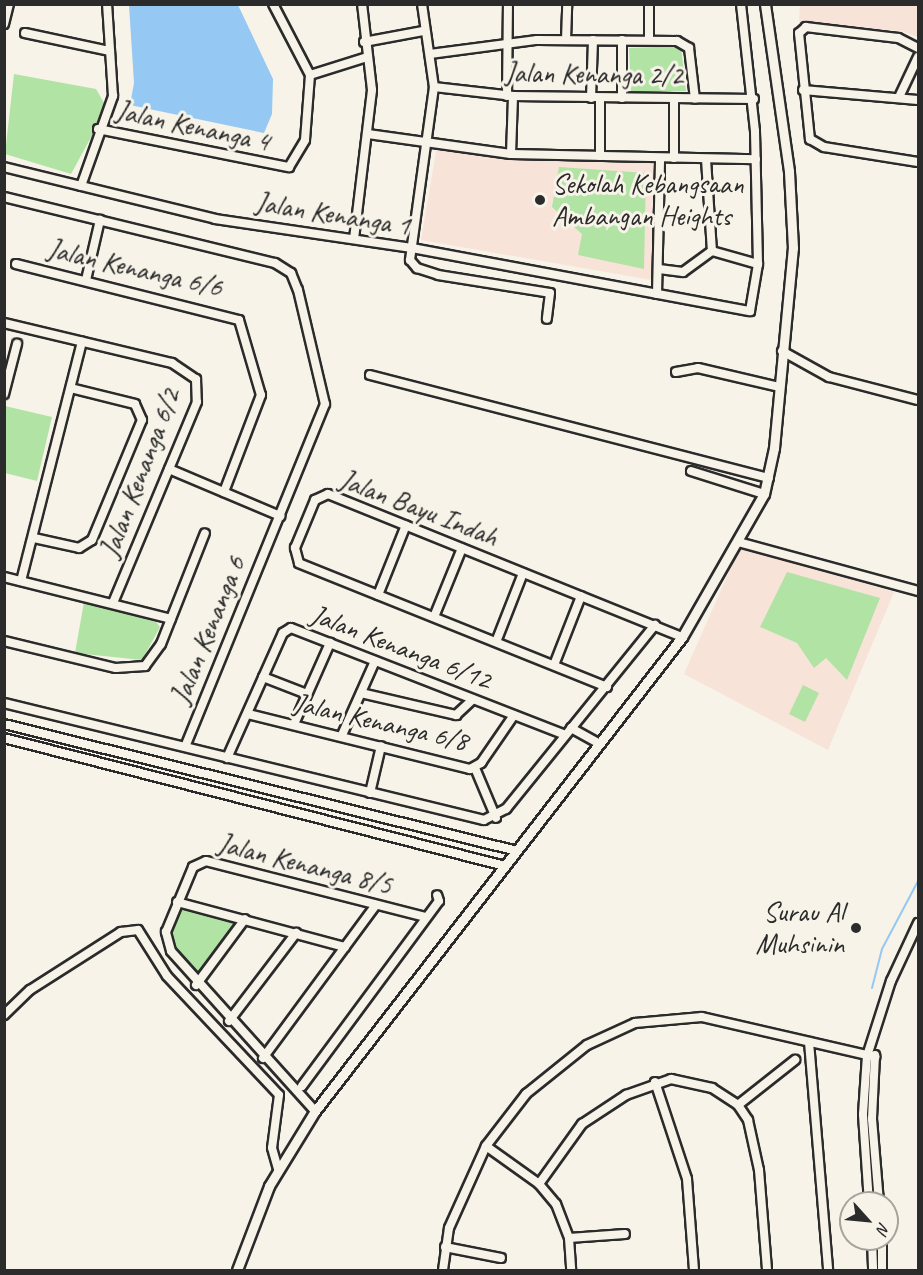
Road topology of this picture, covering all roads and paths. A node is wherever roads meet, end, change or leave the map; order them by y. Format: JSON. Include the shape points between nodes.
{"nodes":[{"id":1,"x":9,"y":4,"type":"edge"},
{"id":2,"x":107,"y":4,"type":"edge"},
{"id":3,"x":273,"y":4,"type":"edge"},
{"id":4,"x":362,"y":4,"type":"edge"},
{"id":5,"x":422,"y":4,"type":"edge"},
{"id":6,"x":508,"y":4,"type":"edge"},
{"id":7,"x":567,"y":4,"type":"edge"},
{"id":8,"x":649,"y":4,"type":"edge"},
{"id":9,"x":741,"y":4,"type":"edge"},
{"id":10,"x":765,"y":4,"type":"edge"},
{"id":11,"x":4,"y":24,"type":"edge"},
{"id":12,"x":423,"y":31,"type":"junction"},
{"id":13,"x":25,"y":33,"type":"dead end"},
{"id":14,"x":566,"y":40,"type":"junction"},
{"id":15,"x":593,"y":40,"type":"junction"},
{"id":16,"x":622,"y":40,"type":"junction"},
{"id":17,"x":649,"y":40,"type":"junction"},
{"id":18,"x":364,"y":42,"type":"junction"},
{"id":19,"x":508,"y":42,"type":"junction"},
{"id":20,"x":918,"y":48,"type":"edge"},
{"id":21,"x":110,"y":51,"type":"junction"},
{"id":22,"x":430,"y":54,"type":"junction"},
{"id":23,"x":367,"y":57,"type":"junction"},
{"id":24,"x":918,"y":57,"type":"edge"},
{"id":25,"x":310,"y":75,"type":"junction"},
{"id":26,"x":434,"y":87,"type":"junction"},
{"id":27,"x":804,"y":90,"type":"junction"},
{"id":28,"x":900,"y":94,"type":"junction"},
{"id":29,"x":510,"y":96,"type":"junction"},
{"id":30,"x":596,"y":98,"type":"junction"},
{"id":31,"x":622,"y":98,"type":"junction"},
{"id":32,"x":674,"y":99,"type":"junction"},
{"id":33,"x":695,"y":99,"type":"junction"},
{"id":34,"x":754,"y":99,"type":"junction"},
{"id":35,"x":918,"y":100,"type":"edge"},
{"id":36,"x":98,"y":129,"type":"junction"},
{"id":37,"x":368,"y":134,"type":"junction"},
{"id":38,"x":426,"y":144,"type":"junction"},
{"id":39,"x":511,"y":154,"type":"junction"},
{"id":40,"x":600,"y":156,"type":"junction"},
{"id":41,"x":660,"y":158,"type":"junction"},
{"id":42,"x":674,"y":158,"type":"junction"},
{"id":43,"x":706,"y":159,"type":"junction"},
{"id":44,"x":756,"y":159,"type":"junction"},
{"id":45,"x":918,"y":162,"type":"edge"},
{"id":46,"x":4,"y":167,"type":"edge"},
{"id":47,"x":81,"y":186,"type":"junction"},
{"id":48,"x":4,"y":197,"type":"edge"},
{"id":49,"x":100,"y":220,"type":"junction"},
{"id":50,"x":354,"y":239,"type":"junction"},
{"id":51,"x":412,"y":248,"type":"junction"},
{"id":52,"x":712,"y":251,"type":"junction"},
{"id":53,"x":16,"y":264,"type":"dead end"},
{"id":54,"x":758,"y":264,"type":"junction"},
{"id":55,"x":659,"y":269,"type":"junction"},
{"id":56,"x":86,"y":279,"type":"junction"},
{"id":57,"x":657,"y":294,"type":"junction"},
{"id":58,"x":547,"y":319,"type":"dead end"},
{"id":59,"x":4,"y":323,"type":"edge"},
{"id":60,"x":82,"y":342,"type":"junction"},
{"id":61,"x":16,"y":344,"type":"dead end"},
{"id":62,"x":783,"y":351,"type":"junction"},
{"id":63,"x":675,"y":372,"type":"dead end"},
{"id":64,"x":370,"y":375,"type":"dead end"},
{"id":65,"x":779,"y":387,"type":"junction"},
{"id":66,"x":71,"y":388,"type":"junction"},
{"id":67,"x":4,"y":394,"type":"edge"},
{"id":68,"x":918,"y":400,"type":"edge"},
{"id":69,"x":169,"y":468,"type":"junction"},
{"id":70,"x":691,"y":471,"type":"dead end"},
{"id":71,"x":769,"y":478,"type":"junction"},
{"id":72,"x":224,"y":492,"type":"junction"},
{"id":73,"x":764,"y":494,"type":"junction"},
{"id":74,"x":279,"y":516,"type":"junction"},
{"id":75,"x":406,"y":525,"type":"junction"},
{"id":76,"x":205,"y":534,"type":"dead end"},
{"id":77,"x":34,"y":538,"type":"junction"},
{"id":78,"x":738,"y":542,"type":"junction"},
{"id":79,"x":462,"y":548,"type":"junction"},
{"id":80,"x":523,"y":573,"type":"junction"},
{"id":81,"x":4,"y":577,"type":"edge"},
{"id":82,"x":21,"y":581,"type":"junction"},
{"id":83,"x":918,"y":591,"type":"edge"},
{"id":84,"x":378,"y":595,"type":"junction"},
{"id":85,"x":581,"y":596,"type":"junction"},
{"id":86,"x":113,"y":603,"type":"junction"},
{"id":87,"x":434,"y":617,"type":"junction"},
{"id":88,"x":171,"y":619,"type":"junction"},
{"id":89,"x":655,"y":625,"type":"junction"},
{"id":90,"x":682,"y":637,"type":"junction"},
{"id":91,"x":4,"y":641,"type":"edge"},
{"id":92,"x":496,"y":642,"type":"junction"},
{"id":93,"x":330,"y":643,"type":"junction"},
{"id":94,"x":375,"y":661,"type":"junction"},
{"id":95,"x":554,"y":665,"type":"junction"},
{"id":96,"x":263,"y":677,"type":"junction"},
{"id":97,"x":608,"y":687,"type":"junction"},
{"id":98,"x":361,"y":693,"type":"junction"},
{"id":99,"x":307,"y":694,"type":"junction"},
{"id":100,"x":473,"y":699,"type":"junction"},
{"id":101,"x":4,"y":703,"type":"edge"},
{"id":102,"x":248,"y":714,"type":"junction"},
{"id":103,"x":514,"y":715,"type":"junction"},
{"id":104,"x":4,"y":724,"type":"edge"},
{"id":105,"x":294,"y":724,"type":"junction"},
{"id":106,"x":571,"y":728,"type":"junction"},
{"id":107,"x":342,"y":735,"type":"junction"},
{"id":108,"x":565,"y":735,"type":"junction"},
{"id":109,"x":4,"y":738,"type":"edge"},
{"id":110,"x":596,"y":742,"type":"junction"},
{"id":111,"x":381,"y":746,"type":"junction"},
{"id":112,"x":185,"y":747,"type":"junction"},
{"id":113,"x":227,"y":758,"type":"junction"},
{"id":114,"x":476,"y":768,"type":"junction"},
{"id":115,"x":370,"y":793,"type":"junction"},
{"id":116,"x":496,"y":818,"type":"junction"},
{"id":117,"x":513,"y":850,"type":"junction"},
{"id":118,"x":501,"y":865,"type":"junction"},
{"id":119,"x":437,"y":895,"type":"dead end"},
{"id":120,"x":177,"y":902,"type":"junction"},
{"id":121,"x":375,"y":905,"type":"junction"},
{"id":122,"x":426,"y":917,"type":"junction"},
{"id":123,"x":245,"y":920,"type":"junction"},
{"id":124,"x":918,"y":923,"type":"edge"},
{"id":125,"x":296,"y":933,"type":"junction"},
{"id":126,"x":345,"y":947,"type":"junction"},
{"id":127,"x":196,"y":985,"type":"junction"},
{"id":128,"x":4,"y":1015,"type":"edge"},
{"id":129,"x":229,"y":1021,"type":"junction"},
{"id":130,"x":809,"y":1042,"type":"junction"},
{"id":131,"x":871,"y":1057,"type":"junction"},
{"id":132,"x":263,"y":1058,"type":"junction"},
{"id":133,"x":795,"y":1060,"type":"dead end"},
{"id":134,"x":655,"y":1082,"type":"junction"},
{"id":135,"x":302,"y":1086,"type":"dead end"},
{"id":136,"x":738,"y":1105,"type":"junction"},
{"id":137,"x":315,"y":1111,"type":"junction"},
{"id":138,"x":486,"y":1146,"type":"junction"},
{"id":139,"x":278,"y":1169,"type":"junction"},
{"id":140,"x":539,"y":1184,"type":"junction"},
{"id":141,"x":868,"y":1191,"type":"edge"},
{"id":142,"x":878,"y":1191,"type":"edge"},
{"id":143,"x":625,"y":1234,"type":"dead end"},
{"id":144,"x":569,"y":1238,"type":"junction"},
{"id":145,"x":445,"y":1247,"type":"junction"},
{"id":146,"x":872,"y":1251,"type":"edge"},
{"id":147,"x":882,"y":1251,"type":"edge"},
{"id":148,"x":501,"y":1258,"type":"dead end"},
{"id":149,"x":237,"y":1270,"type":"edge"},
{"id":150,"x":443,"y":1270,"type":"edge"},
{"id":151,"x":571,"y":1270,"type":"edge"},
{"id":152,"x":694,"y":1270,"type":"edge"},
{"id":153,"x":767,"y":1270,"type":"edge"},
{"id":154,"x":828,"y":1270,"type":"edge"},
{"id":155,"x":873,"y":1270,"type":"edge"},
{"id":156,"x":882,"y":1270,"type":"edge"}],
"edges":[{"from":1,"to":11,"type":"street"},
{"from":2,"to":21,"type":"street","name":"Jalan Kenanga 4"},
{"from":3,"to":25,"type":"street"},
{"from":4,"to":18,"type":"street"},
{"from":5,"to":12,"type":"street"},
{"from":6,"to":19,"type":"street"},
{"from":7,"to":14,"type":"street"},
{"from":8,"to":17,"type":"street"},
{"from":9,"to":34,"type":"street"},
{"from":10,"to":62,"type":"main road","via":[[792,205]]},
{"from":12,"to":18,"type":"street"},
{"from":12,"to":22,"type":"street"},
{"from":13,"to":21,"type":"street"},
{"from":14,"to":15,"type":"street"},
{"from":14,"to":19,"type":"street"},
{"from":15,"to":16,"type":"street"},
{"from":15,"to":30,"type":"street"},
{"from":16,"to":17,"type":"street"},
{"from":16,"to":31,"type":"street"},
{"from":17,"to":33,"type":"street","via":[[677,40],[689,48]]},
{"from":18,"to":23,"type":"street"},
{"from":19,"to":22,"type":"street"},
{"from":19,"to":29,"type":"street"},
{"from":20,"to":27,"type":"street","via":[[898,38],[801,28]]},
{"from":21,"to":36,"type":"street","name":"Jalan Kenanga 4","via":[[113,96]]},
{"from":22,"to":26,"type":"street"},
{"from":23,"to":25,"type":"street"},
{"from":23,"to":37,"type":"street","via":[[372,90]]},
{"from":24,"to":28,"type":"street"},
{"from":25,"to":36,"type":"street","name":"Jalan Kenanga 4","via":[[305,140],[289,166]]},
{"from":26,"to":29,"type":"street","name":"Jalan Kenanga 2/2"},
{"from":26,"to":38,"type":"street"},
{"from":27,"to":28,"type":"street"},
{"from":27,"to":45,"type":"street","via":[[808,133],[816,144]]},
{"from":28,"to":35,"type":"street"},
{"from":29,"to":30,"type":"street","name":"Jalan Kenanga 2/2"},
{"from":29,"to":39,"type":"street"},
{"from":30,"to":31,"type":"street","name":"Jalan Kenanga 2/2"},
{"from":30,"to":40,"type":"street"},
{"from":31,"to":32,"type":"street","name":"Jalan Kenanga 2/2"},
{"from":32,"to":33,"type":"street","name":"Jalan Kenanga 2/2"},
{"from":32,"to":42,"type":"street"},
{"from":33,"to":34,"type":"street","name":"Jalan Kenanga 2/2"},
{"from":34,"to":44,"type":"street"},
{"from":36,"to":47,"type":"street","name":"Jalan Kenanga 4"},
{"from":37,"to":38,"type":"street"},
{"from":37,"to":50,"type":"street"},
{"from":38,"to":39,"type":"street"},
{"from":38,"to":51,"type":"street"},
{"from":39,"to":40,"type":"street"},
{"from":40,"to":41,"type":"street"},
{"from":41,"to":42,"type":"street"},
{"from":41,"to":55,"type":"street"},
{"from":42,"to":43,"type":"street"},
{"from":43,"to":44,"type":"street"},
{"from":43,"to":52,"type":"street"},
{"from":44,"to":54,"type":"street"},
{"from":46,"to":47,"type":"street","name":"Jalan Kenanga 1"},
{"from":47,"to":50,"type":"street","name":"Jalan Kenanga 1","via":[[215,219]]},
{"from":48,"to":49,"type":"street","name":"Jalan Kenanga 6"},
{"from":49,"to":56,"type":"street"},
{"from":49,"to":74,"type":"street","name":"Jalan Kenanga 6","via":[[275,263],[291,273],[325,405]]},
{"from":50,"to":51,"type":"street","name":"Jalan Kenanga 1"},
{"from":51,"to":57,"type":"street","name":"Jalan Kenanga 1"},
{"from":51,"to":58,"type":"street","via":[[410,260],[423,271],[550,293]]},
{"from":52,"to":54,"type":"street"},
{"from":52,"to":55,"type":"street","via":[[683,272]]},
{"from":53,"to":56,"type":"street","name":"Jalan Kenanga 6/6"},
{"from":54,"to":57,"type":"street","name":"Jalan Kenanga 1","via":[[750,311]]},
{"from":55,"to":57,"type":"street"},
{"from":56,"to":72,"type":"street","name":"Jalan Kenanga 6/6","via":[[239,320],[261,395]]},
{"from":59,"to":60,"type":"street","name":"Jalan Kenanga 6/2"},
{"from":60,"to":66,"type":"street"},
{"from":60,"to":69,"type":"street","name":"Jalan Kenanga 6/2","via":[[182,366],[196,379],[197,402]]},
{"from":61,"to":67,"type":"street"},
{"from":62,"to":65,"type":"main road"},
{"from":62,"to":68,"type":"street","via":[[828,377]]},
{"from":63,"to":65,"type":"street","via":[[698,368]]},
{"from":64,"to":71,"type":"street"},
{"from":65,"to":71,"type":"main road"},
{"from":66,"to":77,"type":"street"},
{"from":66,"to":77,"type":"street","via":[[135,404],[142,420],[92,540],[79,548]]},
{"from":69,"to":72,"type":"street"},
{"from":69,"to":86,"type":"street","name":"Jalan Kenanga 6/2"},
{"from":70,"to":73,"type":"street"},
{"from":71,"to":73,"type":"main road"},
{"from":72,"to":74,"type":"street"},
{"from":73,"to":78,"type":"main road"},
{"from":74,"to":112,"type":"street","name":"Jalan Kenanga 6"},
{"from":75,"to":79,"type":"street","name":"Jalan Bayu Indah"},
{"from":75,"to":84,"type":"street"},
{"from":75,"to":84,"type":"street","name":"Jalan Bayu Indah","via":[[320,493],[295,548],[299,563]]},
{"from":76,"to":88,"type":"street"},
{"from":77,"to":82,"type":"street"},
{"from":78,"to":83,"type":"street"},
{"from":78,"to":90,"type":"main road"},
{"from":79,"to":80,"type":"street","name":"Jalan Bayu Indah"},
{"from":79,"to":87,"type":"street"},
{"from":80,"to":85,"type":"street","name":"Jalan Bayu Indah"},
{"from":80,"to":92,"type":"street"},
{"from":81,"to":82,"type":"street"},
{"from":82,"to":86,"type":"street"},
{"from":84,"to":87,"type":"street","name":"Jalan Bayu Indah"},
{"from":85,"to":89,"type":"street","name":"Jalan Bayu Indah"},
{"from":85,"to":95,"type":"street"},
{"from":86,"to":88,"type":"street"},
{"from":87,"to":92,"type":"street","name":"Jalan Bayu Indah"},
{"from":88,"to":91,"type":"street","via":[[154,657],[131,669]]},
{"from":89,"to":90,"type":"street","name":"Jalan Bayu Indah"},
{"from":89,"to":97,"type":"street"},
{"from":90,"to":110,"type":"main road"},
{"from":92,"to":95,"type":"street","name":"Jalan Bayu Indah"},
{"from":93,"to":94,"type":"street","name":"Jalan Kenanga 6/12"},
{"from":93,"to":96,"type":"street","name":"Jalan Kenanga 6/12","via":[[286,629]]},
{"from":93,"to":99,"type":"street"},
{"from":94,"to":98,"type":"street"},
{"from":94,"to":100,"type":"street","name":"Jalan Kenanga 6/12"},
{"from":95,"to":97,"type":"street","name":"Jalan Bayu Indah"},
{"from":96,"to":99,"type":"street"},
{"from":96,"to":102,"type":"street","name":"Jalan Kenanga 6/12"},
{"from":97,"to":106,"type":"street"},
{"from":98,"to":100,"type":"street","via":[[456,715]]},
{"from":98,"to":107,"type":"street"},
{"from":99,"to":105,"type":"street"},
{"from":100,"to":103,"type":"street","name":"Jalan Kenanga 6/12"},
{"from":101,"to":112,"type":"street"},
{"from":102,"to":105,"type":"street","name":"Jalan Kenanga 6/8"},
{"from":102,"to":113,"type":"street","name":"Jalan Kenanga 6/12"},
{"from":103,"to":108,"type":"street","name":"Jalan Kenanga 6/12"},
{"from":103,"to":114,"type":"street","name":"Jalan Kenanga 6/8"},
{"from":104,"to":117,"type":"street"},
{"from":105,"to":107,"type":"street","name":"Jalan Kenanga 6/8"},
{"from":106,"to":108,"type":"street"},
{"from":106,"to":110,"type":"street"},
{"from":107,"to":111,"type":"street","name":"Jalan Kenanga 6/8"},
{"from":108,"to":116,"type":"street"},
{"from":109,"to":118,"type":"street"},
{"from":110,"to":117,"type":"main road"},
{"from":111,"to":114,"type":"street","name":"Jalan Kenanga 6/8"},
{"from":111,"to":115,"type":"street"},
{"from":112,"to":113,"type":"street","name":"Jalan Kenanga 6"},
{"from":113,"to":115,"type":"street","name":"Jalan Kenanga 6"},
{"from":114,"to":116,"type":"street"},
{"from":115,"to":116,"type":"street","name":"Jalan Kenanga 6","via":[[472,819]]},
{"from":117,"to":118,"type":"main road"},
{"from":118,"to":137,"type":"main road"},
{"from":119,"to":122,"type":"street","via":[[439,901]]},
{"from":120,"to":121,"type":"street","name":"Jalan Kenanga 8/5","via":[[193,867],[206,861]]},
{"from":120,"to":123,"type":"street"},
{"from":120,"to":127,"type":"street","name":"Jalan Kenanga 8/5","via":[[166,941]]},
{"from":121,"to":122,"type":"street","name":"Jalan Kenanga 8/5"},
{"from":121,"to":126,"type":"street"},
{"from":122,"to":135,"type":"street"},
{"from":123,"to":125,"type":"street"},
{"from":123,"to":127,"type":"street"},
{"from":124,"to":131,"type":"street","via":[[891,981]]},
{"from":125,"to":126,"type":"street"},
{"from":125,"to":129,"type":"street"},
{"from":126,"to":132,"type":"street"},
{"from":127,"to":129,"type":"street","name":"Jalan Kenanga 8/5"},
{"from":128,"to":139,"type":"street","via":[[30,990],[121,932],[138,930],[167,976],[279,1095],[272,1148]]},
{"from":129,"to":132,"type":"street","name":"Jalan Kenanga 8/5"},
{"from":130,"to":131,"type":"street"},
{"from":130,"to":138,"type":"street","via":[[702,1017],[635,1023],[559,1065],[526,1094]]},
{"from":130,"to":154,"type":"street"},
{"from":131,"to":141,"type":"street","via":[[863,1114]]},
{"from":131,"to":142,"type":"street"},
{"from":132,"to":137,"type":"street","name":"Jalan Kenanga 8/5"},
{"from":133,"to":136,"type":"street"},
{"from":134,"to":136,"type":"street","via":[[692,1082]]},
{"from":134,"to":140,"type":"street","via":[[582,1124]]},
{"from":134,"to":152,"type":"street","via":[[692,1200]]},
{"from":136,"to":153,"type":"street","via":[[756,1149]]},
{"from":137,"to":139,"type":"main road"},
{"from":138,"to":140,"type":"street"},
{"from":138,"to":145,"type":"street","via":[[458,1203]]},
{"from":139,"to":149,"type":"main road"},
{"from":140,"to":144,"type":"street","via":[[564,1218]]},
{"from":143,"to":144,"type":"street"},
{"from":144,"to":151,"type":"street"},
{"from":145,"to":148,"type":"street"},
{"from":145,"to":150,"type":"street"},
{"from":146,"to":155,"type":"street"},
{"from":147,"to":156,"type":"street"}]}
